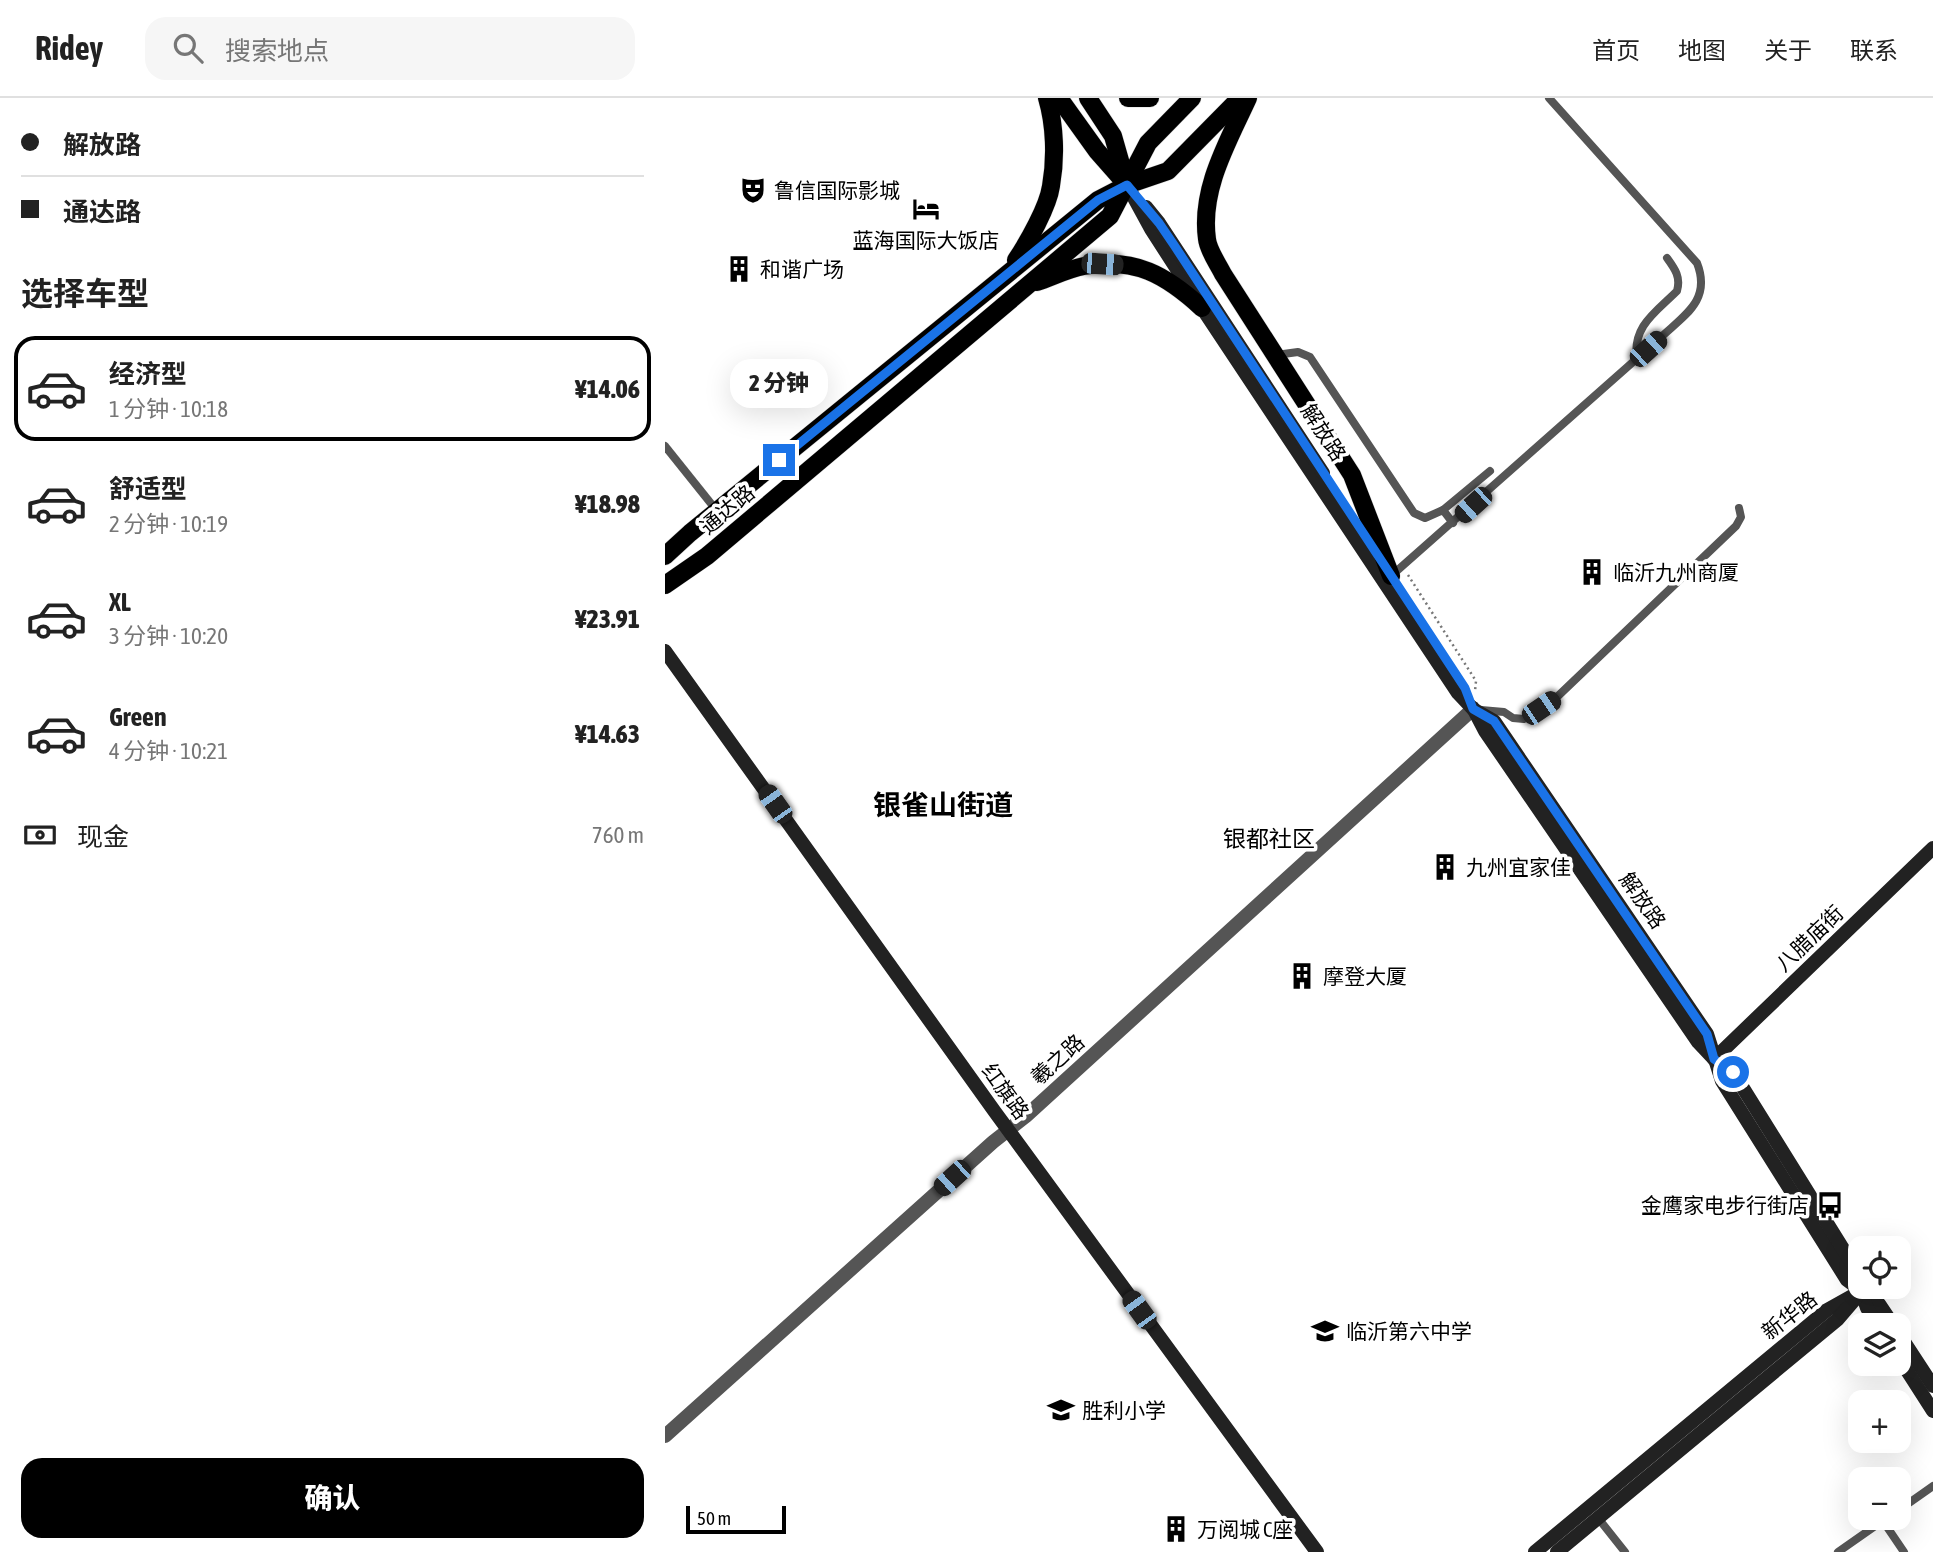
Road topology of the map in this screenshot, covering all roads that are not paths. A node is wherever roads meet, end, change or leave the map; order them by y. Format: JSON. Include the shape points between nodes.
{"nodes":[{"id":1,"x":1047,"y":98,"type":"edge"},
{"id":2,"x":1059,"y":98,"type":"edge"},
{"id":3,"x":1088,"y":98,"type":"edge"},
{"id":4,"x":1128,"y":98,"type":"edge"},
{"id":5,"x":1150,"y":98,"type":"edge"},
{"id":6,"x":1192,"y":98,"type":"edge"},
{"id":7,"x":1240,"y":98,"type":"edge"},
{"id":8,"x":1248,"y":98,"type":"edge"},
{"id":9,"x":1549,"y":98,"type":"edge"},
{"id":10,"x":1127,"y":185,"type":"junction"},
{"id":11,"x":1667,"y":258,"type":"dead end"},
{"id":12,"x":1008,"y":273,"type":"junction"},
{"id":13,"x":1024,"y":286,"type":"junction"},
{"id":14,"x":1202,"y":308,"type":"junction"},
{"id":15,"x":1275,"y":355,"type":"junction"},
{"id":16,"x":1637,"y":359,"type":"junction"},
{"id":17,"x":665,"y":446,"type":"edge"},
{"id":18,"x":1490,"y":471,"type":"dead end"},
{"id":19,"x":1739,"y":508,"type":"dead end"},
{"id":20,"x":1443,"y":510,"type":"junction"},
{"id":21,"x":717,"y":511,"type":"junction"},
{"id":22,"x":1453,"y":523,"type":"junction"},
{"id":23,"x":665,"y":556,"type":"edge"},
{"id":24,"x":1397,"y":571,"type":"junction"},
{"id":25,"x":665,"y":585,"type":"edge"},
{"id":26,"x":665,"y":651,"type":"edge"},
{"id":27,"x":1473,"y":709,"type":"junction"},
{"id":28,"x":1933,"y":848,"type":"edge"},
{"id":29,"x":1714,"y":1059,"type":"junction"},
{"id":30,"x":1007,"y":1129,"type":"junction"},
{"id":31,"x":1848,"y":1280,"type":"edge"},
{"id":32,"x":1848,"y":1296,"type":"edge"},
{"id":33,"x":1853,"y":1299,"type":"edge"},
{"id":34,"x":1874,"y":1299,"type":"edge"},
{"id":35,"x":1885,"y":1313,"type":"edge"},
{"id":36,"x":1911,"y":1352,"type":"edge"},
{"id":37,"x":1910,"y":1376,"type":"edge"},
{"id":38,"x":1933,"y":1386,"type":"edge"},
{"id":39,"x":1933,"y":1412,"type":"edge"},
{"id":40,"x":665,"y":1436,"type":"edge"},
{"id":41,"x":1933,"y":1486,"type":"edge"},
{"id":42,"x":1911,"y":1502,"type":"edge"},
{"id":43,"x":1598,"y":1518,"type":"junction"},
{"id":44,"x":1870,"y":1530,"type":"edge"},
{"id":45,"x":1892,"y":1530,"type":"edge"},
{"id":46,"x":1619,"y":1550,"type":"edge"},
{"id":47,"x":1317,"y":1552,"type":"edge"},
{"id":48,"x":1535,"y":1552,"type":"edge"},
{"id":49,"x":1557,"y":1552,"type":"edge"},
{"id":50,"x":1838,"y":1552,"type":"edge"},
{"id":51,"x":1904,"y":1552,"type":"edge"}],
"edges":[{"from":1,"to":12,"type":"main road","via":[[1054,133],[1051,187],[1030,238]]},
{"from":2,"to":10,"type":"main road","name":"解放路"},
{"from":3,"to":10,"type":"main road","name":"解放路","via":[[1113,136]]},
{"from":4,"to":5,"type":"main road"},
{"from":6,"to":10,"type":"main road","name":"通达路","via":[[1148,143]]},
{"from":7,"to":10,"type":"main road","name":"通达路","via":[[1168,171]]},
{"from":8,"to":15,"type":"main road","via":[[1217,166],[1207,203],[1207,241]]},
{"from":9,"to":16,"type":"lane","via":[[1697,263],[1703,277],[1697,302]]},
{"from":10,"to":12,"type":"main road","name":"通达路","via":[[1098,200]]},
{"from":10,"to":13,"type":"main road","name":"通达路","via":[[1110,216]]},
{"from":10,"to":14,"type":"main road","name":"解放路"},
{"from":10,"to":24,"type":"main road","name":"解放路","via":[[1159,223]]},
{"from":11,"to":16,"type":"lane","via":[[1675,270],[1677,291],[1638,333]]},
{"from":12,"to":21,"type":"main road","name":"通达路"},
{"from":13,"to":14,"type":"main road","via":[[1082,266],[1135,266],[1177,285]]},
{"from":13,"to":25,"type":"main road","name":"通达路","via":[[707,556]]},
{"from":14,"to":27,"type":"main road","name":"解放路"},
{"from":15,"to":20,"type":"lane","via":[[1298,352],[1310,357],[1404,502],[1425,518]]},
{"from":15,"to":24,"type":"main road","via":[[1352,475]]},
{"from":16,"to":22,"type":"lane"},
{"from":17,"to":21,"type":"lane"},
{"from":18,"to":20,"type":"lane"},
{"from":19,"to":27,"type":"lane","via":[[1736,526],[1558,696],[1524,719]]},
{"from":20,"to":22,"type":"lane"},
{"from":21,"to":23,"type":"main road","name":"通达路"},
{"from":22,"to":24,"type":"lane"},
{"from":24,"to":27,"type":"main road","name":"解放路"},
{"from":26,"to":30,"type":"main road","name":"红旗路"},
{"from":27,"to":29,"type":"main road","name":"解放路","via":[[1494,721],[1707,1034]]},
{"from":27,"to":30,"type":"street","name":"羲之路"},
{"from":28,"to":29,"type":"main road","name":"八腊庙街"},
{"from":29,"to":31,"type":"main road","name":"解放路","via":[[1722,1081]]},
{"from":30,"to":40,"type":"street","name":"羲之路"},
{"from":30,"to":47,"type":"main road","name":"红旗路"},
{"from":32,"to":48,"type":"main road","name":"新华路"},
{"from":33,"to":43,"type":"main road","name":"新华路","via":[[1838,1320]]},
{"from":34,"to":35,"type":"main road","name":"解放路"},
{"from":36,"to":38,"type":"main road"},
{"from":37,"to":39,"type":"main road"},
{"from":41,"to":42,"type":"lane"},
{"from":43,"to":46,"type":"lane"},
{"from":43,"to":49,"type":"main road","name":"新华路"},
{"from":44,"to":50,"type":"lane"},
{"from":45,"to":51,"type":"lane"}]}
